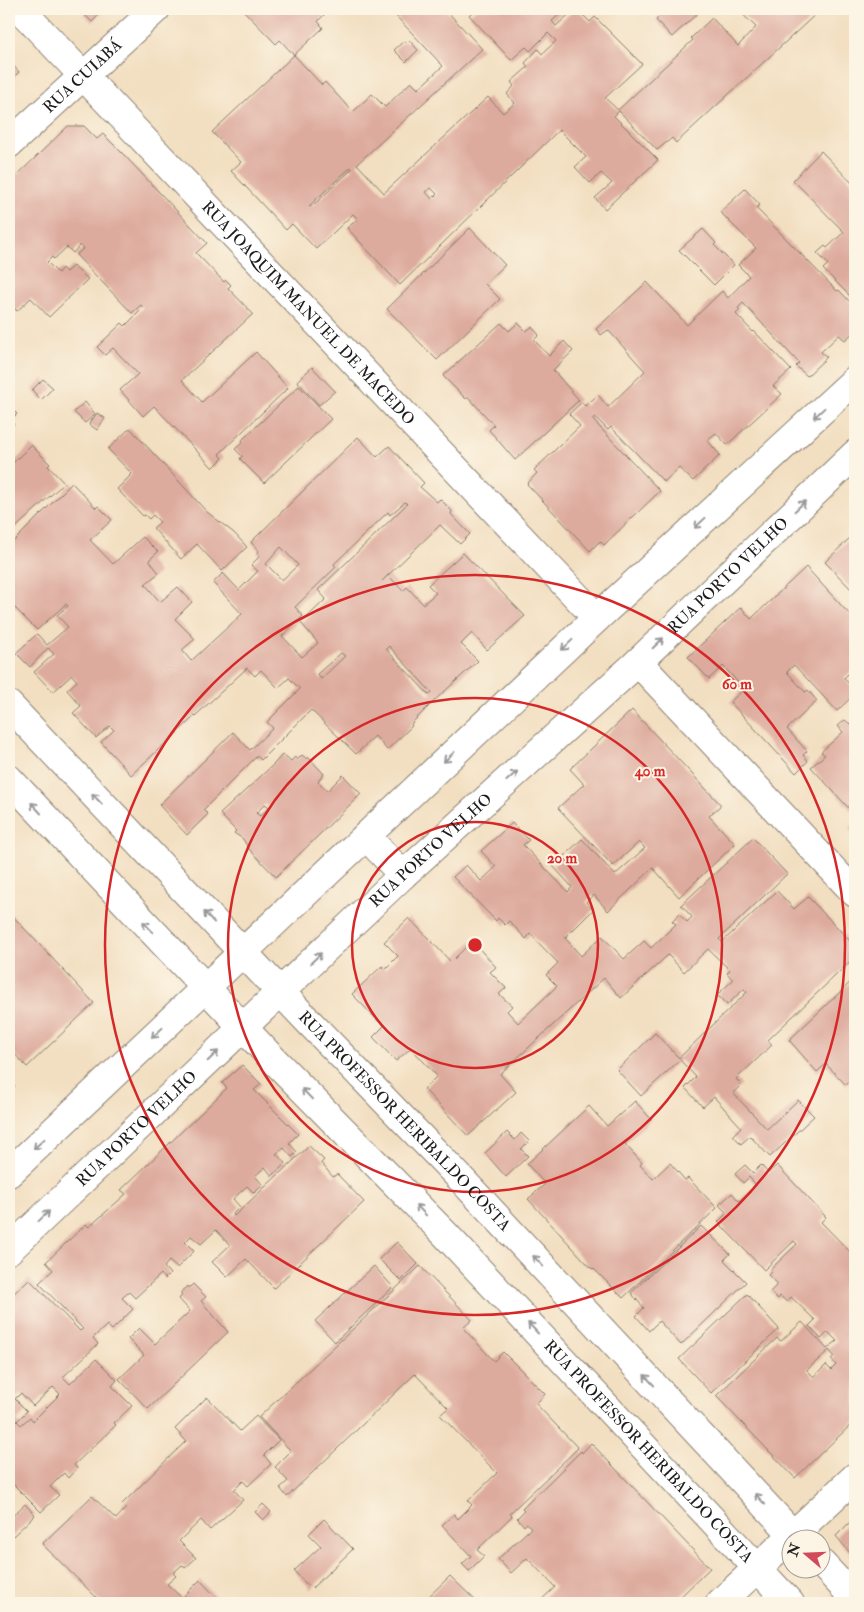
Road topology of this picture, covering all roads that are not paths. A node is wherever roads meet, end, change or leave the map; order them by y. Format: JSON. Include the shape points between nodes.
{"nodes":[{"id":1,"x":20,"y":9,"type":"edge"},
{"id":2,"x":156,"y":9,"type":"edge"},
{"id":3,"x":83,"y":76,"type":"junction"},
{"id":4,"x":9,"y":144,"type":"edge"},
{"id":5,"x":855,"y":380,"type":"edge"},
{"id":6,"x":855,"y":454,"type":"edge"},
{"id":7,"x":597,"y":618,"type":"junction"},
{"id":8,"x":638,"y":662,"type":"junction"},
{"id":9,"x":9,"y":705,"type":"edge"},
{"id":10,"x":9,"y":779,"type":"edge"},
{"id":11,"x":366,"y":836,"type":"junction"},
{"id":12,"x":403,"y":876,"type":"junction"},
{"id":13,"x":855,"y":893,"type":"edge"},
{"id":14,"x":243,"y":952,"type":"junction"},
{"id":15,"x":205,"y":988,"type":"junction"},
{"id":16,"x":281,"y":992,"type":"junction"},
{"id":17,"x":243,"y":1027,"type":"junction"},
{"id":18,"x":9,"y":1173,"type":"edge"},
{"id":19,"x":9,"y":1250,"type":"edge"},
{"id":20,"x":855,"y":1477,"type":"edge"},
{"id":21,"x":789,"y":1530,"type":"edge"},
{"id":22,"x":803,"y":1530,"type":"edge"},
{"id":23,"x":782,"y":1548,"type":"edge"},
{"id":24,"x":757,"y":1569,"type":"junction"},
{"id":25,"x":832,"y":1575,"type":"edge"},
{"id":26,"x":855,"y":1599,"type":"edge"},
{"id":27,"x":720,"y":1603,"type":"edge"},
{"id":28,"x":790,"y":1603,"type":"edge"}],
"edges":[{"from":1,"to":3,"type":"main road","name":"RUA JOAQUIM MANUEL DE MACEDO"},
{"from":2,"to":3,"type":"main road","name":"RUA CUIABÁ"},
{"from":3,"to":4,"type":"main road","name":"RUA CUIABÁ"},
{"from":3,"to":7,"type":"main road","name":"RUA JOAQUIM MANUEL DE MACEDO"},
{"from":5,"to":7,"type":"main road","one_way":true},
{"from":8,"to":6,"type":"main road","name":"RUA PORTO VELHO","one_way":true},
{"from":7,"to":11,"type":"main road","one_way":true},
{"from":12,"to":8,"type":"main road","name":"RUA PORTO VELHO","one_way":true},
{"from":8,"to":13,"type":"main road"},
{"from":14,"to":9,"type":"main road","name":"RUA PROFESSOR HERIBALDO COSTA","one_way":true},
{"from":15,"to":10,"type":"main road","name":"RUA PROFESSOR HERIBALDO COSTA","one_way":true},
{"from":11,"to":12,"type":"main road"},
{"from":11,"to":14,"type":"main road"},
{"from":16,"to":12,"type":"main road","name":"RUA PORTO VELHO","one_way":true},
{"from":14,"to":15,"type":"main road"},
{"from":14,"to":16,"type":"main road","name":"RUA PROFESSOR HERIBALDO COSTA"},
{"from":15,"to":17,"type":"main road","name":"RUA PROFESSOR HERIBALDO COSTA"},
{"from":15,"to":18,"type":"main road","one_way":true},
{"from":16,"to":17,"type":"main road","name":"RUA PORTO VELHO"},
{"from":21,"to":16,"type":"main road","name":"RUA PROFESSOR HERIBALDO COSTA","one_way":true},
{"from":19,"to":17,"type":"main road","name":"RUA PORTO VELHO","one_way":true},
{"from":24,"to":17,"type":"main road","name":"RUA PROFESSOR HERIBALDO COSTA","one_way":true,"via":[[445,1234]]},
{"from":20,"to":22,"type":"main road"},
{"from":23,"to":24,"type":"main road"},
{"from":24,"to":27,"type":"main road"},
{"from":24,"to":28,"type":"main road","name":"RUA PROFESSOR HERIBALDO COSTA"},
{"from":25,"to":26,"type":"main road"}]}
